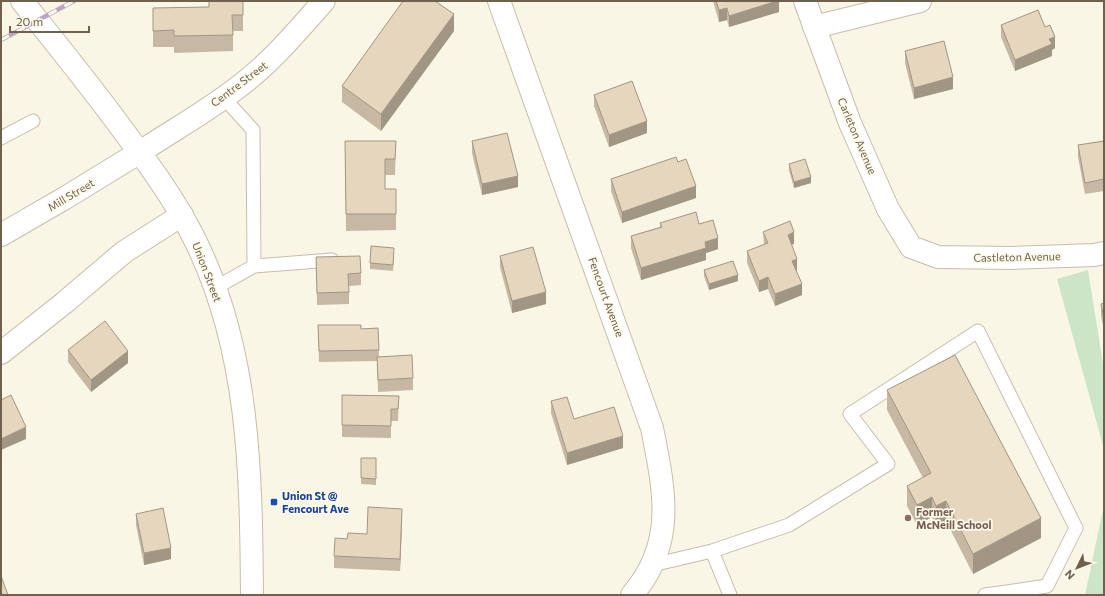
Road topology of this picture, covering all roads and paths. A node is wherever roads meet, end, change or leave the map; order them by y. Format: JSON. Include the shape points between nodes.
{"nodes":[{"id":1,"x":22,"y":1,"type":"edge"},
{"id":2,"x":324,"y":1,"type":"edge"},
{"id":3,"x":500,"y":1,"type":"edge"},
{"id":4,"x":805,"y":1,"type":"edge"},
{"id":5,"x":920,"y":1,"type":"edge"},
{"id":6,"x":814,"y":27,"type":"junction"},
{"id":7,"x":223,"y":97,"type":"junction"},
{"id":8,"x":33,"y":121,"type":"dead end"},
{"id":9,"x":1,"y":138,"type":"edge"},
{"id":10,"x":140,"y":152,"type":"junction"},
{"id":11,"x":182,"y":215,"type":"junction"},
{"id":12,"x":1,"y":235,"type":"edge"},
{"id":13,"x":1104,"y":253,"type":"edge"},
{"id":14,"x":930,"y":254,"type":"joint"},
{"id":15,"x":332,"y":260,"type":"edge"},
{"id":16,"x":254,"y":266,"type":"junction"},
{"id":17,"x":214,"y":288,"type":"junction"},
{"id":18,"x":1,"y":353,"type":"edge"},
{"id":19,"x":712,"y":551,"type":"junction"},
{"id":20,"x":652,"y":565,"type":"junction"},
{"id":21,"x":252,"y":595,"type":"edge"},
{"id":22,"x":632,"y":595,"type":"edge"},
{"id":23,"x":730,"y":595,"type":"edge"},
{"id":24,"x":984,"y":595,"type":"edge"}],
"edges":[{"from":1,"to":10,"type":"street","name":"Union Street"},
{"from":2,"to":7,"type":"street","name":"Centre Street","via":[[268,62]]},
{"from":3,"to":20,"type":"street","name":"Fencourt Avenue","via":[[652,428],[664,503],[662,535]]},
{"from":4,"to":6,"type":"street","name":"Carleton Avenue"},
{"from":5,"to":6,"type":"street"},
{"from":6,"to":14,"type":"street","name":"Carleton Avenue","via":[[850,124],[888,209],[911,247]]},
{"from":7,"to":10,"type":"street","name":"Centre Street"},
{"from":7,"to":16,"type":"lane","via":[[253,130]]},
{"from":8,"to":9,"type":"lane"},
{"from":10,"to":11,"type":"street","name":"Union Street"},
{"from":10,"to":12,"type":"street","name":"Mill Street"},
{"from":11,"to":17,"type":"street","name":"Union Street"},
{"from":11,"to":18,"type":"street","via":[[124,252]]},
{"from":13,"to":14,"type":"street","name":"Castleton Avenue","via":[[1012,258],[938,257]]},
{"from":15,"to":16,"type":"lane"},
{"from":16,"to":17,"type":"lane"},
{"from":17,"to":21,"type":"street","name":"Union Street","via":[[233,350],[244,410],[250,469]]},
{"from":19,"to":20,"type":"lane"},
{"from":19,"to":23,"type":"lane"},
{"from":19,"to":24,"type":"lane","via":[[789,525],[888,464],[850,414],[978,331],[1076,528],[1047,586]]},
{"from":20,"to":22,"type":"street","name":"Fencourt Avenue"}]}
